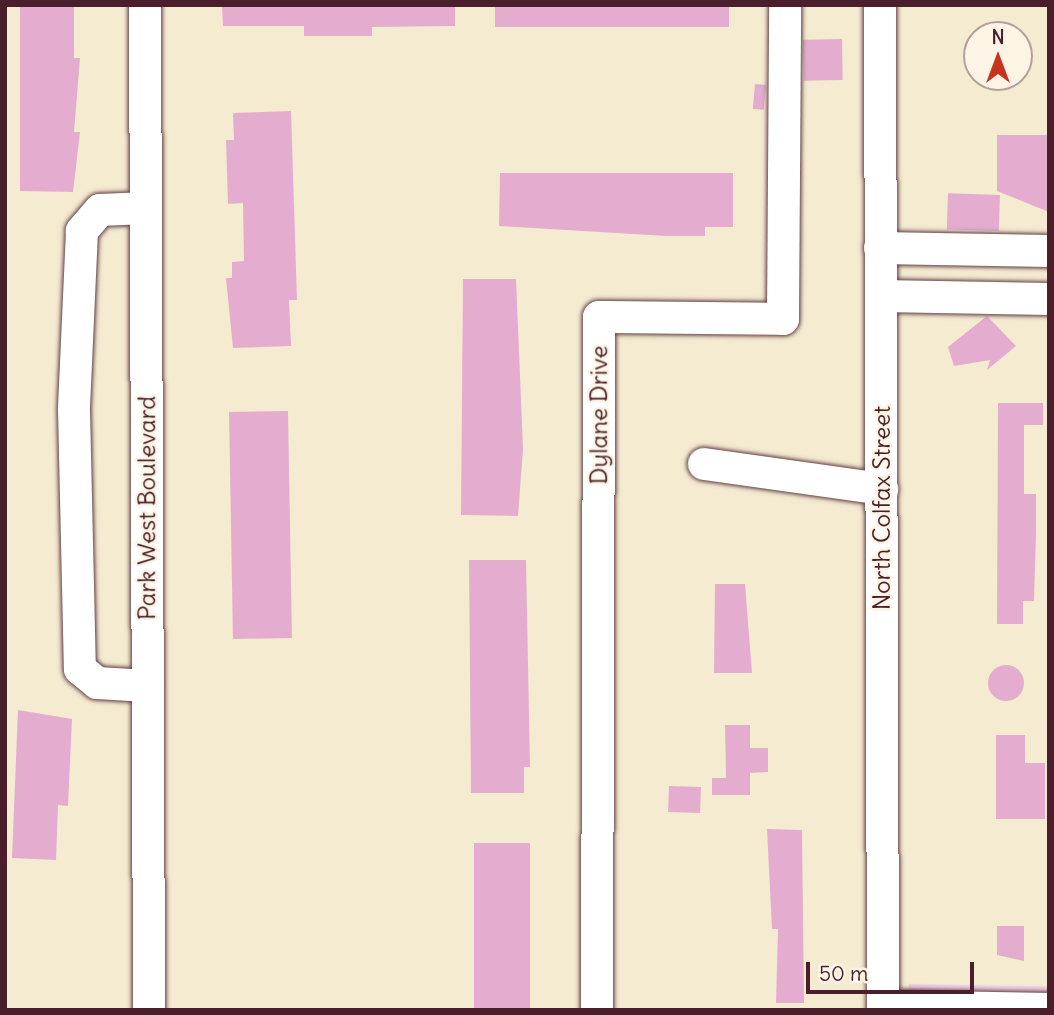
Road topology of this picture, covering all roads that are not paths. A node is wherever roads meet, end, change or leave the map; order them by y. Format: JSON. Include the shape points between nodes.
{"nodes":[{"id":1,"x":145,"y":5,"type":"edge"},
{"id":2,"x":785,"y":5,"type":"edge"},
{"id":3,"x":880,"y":5,"type":"edge"},
{"id":4,"x":146,"y":208,"type":"junction"},
{"id":5,"x":880,"y":248,"type":"junction"},
{"id":6,"x":1049,"y":251,"type":"edge"},
{"id":7,"x":881,"y":296,"type":"junction"},
{"id":8,"x":1049,"y":299,"type":"edge"},
{"id":9,"x":704,"y":464,"type":"dead end"},
{"id":10,"x":881,"y":489,"type":"junction"},
{"id":11,"x":148,"y":685,"type":"junction"},
{"id":12,"x":883,"y":1008,"type":"edge"},
{"id":13,"x":1049,"y":1009,"type":"edge"},
{"id":14,"x":149,"y":1010,"type":"edge"},
{"id":15,"x":597,"y":1010,"type":"edge"}],
"edges":[{"from":1,"to":4,"type":"street","name":"Park West Boulevard"},
{"from":2,"to":15,"type":"street","name":"Dylane Drive","via":[[783,318],[599,317]]},
{"from":3,"to":5,"type":"street","name":"North Colfax Street"},
{"from":4,"to":11,"type":"street","name":"Park West Boulevard"},
{"from":4,"to":11,"type":"street","via":[[100,210],[82,232],[76,255],[74,410],[80,669],[97,683]]},
{"from":5,"to":6,"type":"street"},
{"from":5,"to":7,"type":"street","name":"North Colfax Street"},
{"from":7,"to":8,"type":"street"},
{"from":7,"to":10,"type":"street","name":"North Colfax Street"},
{"from":9,"to":10,"type":"street"},
{"from":10,"to":12,"type":"street","name":"North Colfax Street"},
{"from":11,"to":14,"type":"street","name":"Park West Boulevard"},
{"from":12,"to":13,"type":"street"}]}
